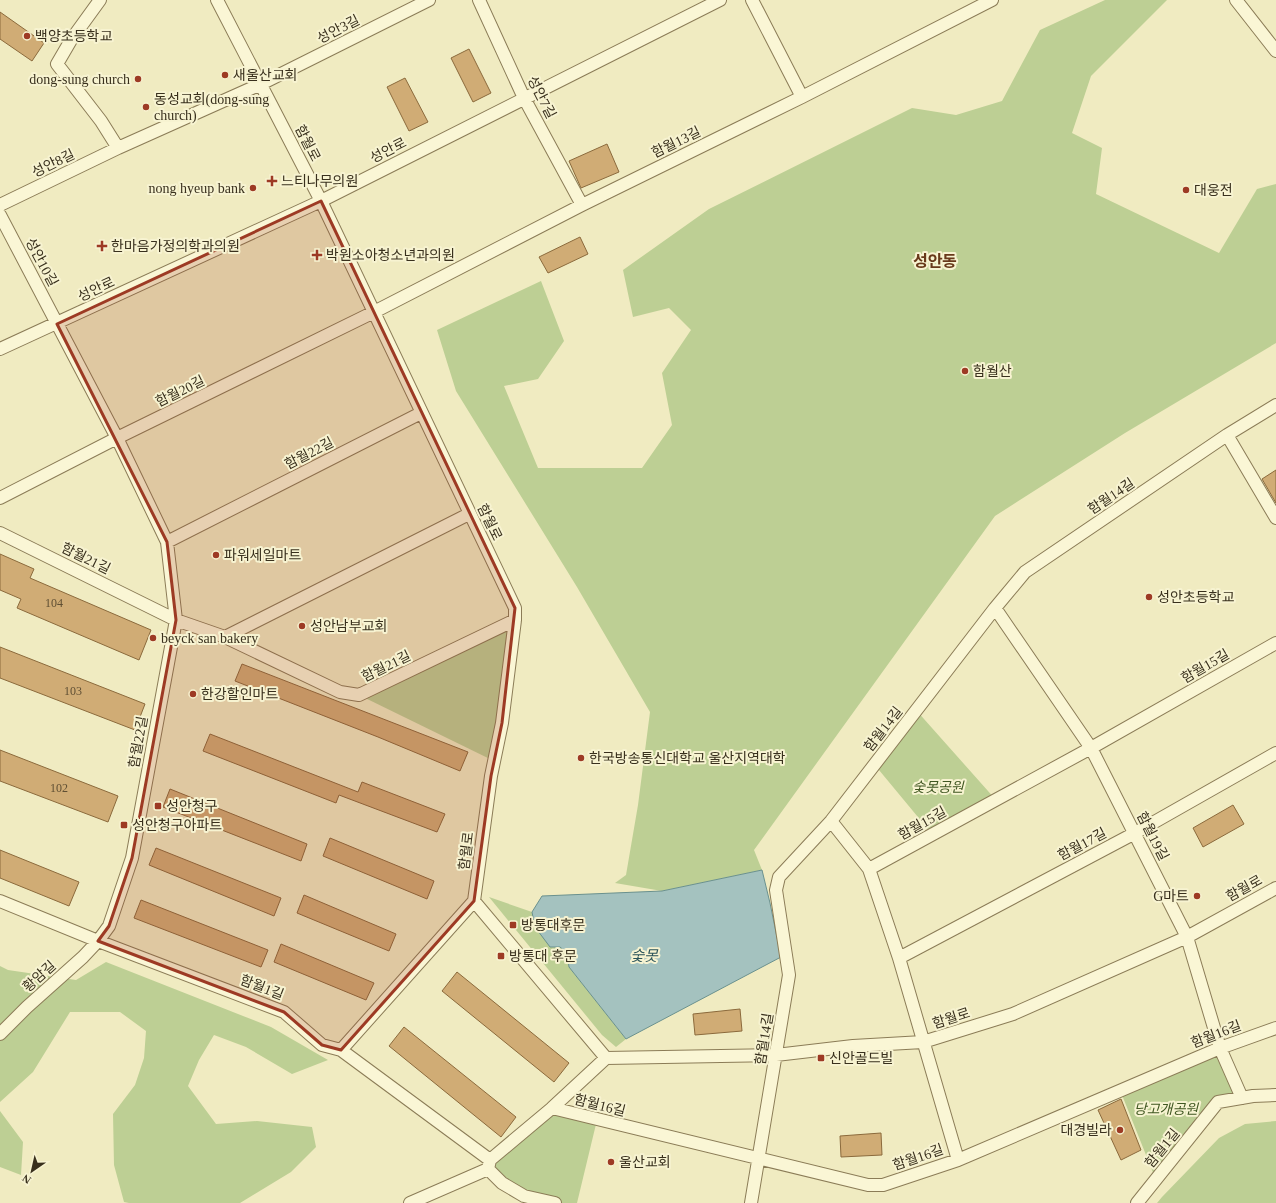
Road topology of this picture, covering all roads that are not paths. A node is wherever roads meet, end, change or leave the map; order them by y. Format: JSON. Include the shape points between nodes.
{"nodes":[{"id":1,"x":100,"y":0,"type":"edge"},
{"id":2,"x":217,"y":0,"type":"edge"},
{"id":3,"x":429,"y":0,"type":"edge"},
{"id":4,"x":479,"y":0,"type":"edge"},
{"id":5,"x":720,"y":0,"type":"edge"},
{"id":6,"x":752,"y":0,"type":"edge"},
{"id":7,"x":992,"y":0,"type":"edge"},
{"id":8,"x":1240,"y":1,"type":"edge"},
{"id":9,"x":1276,"y":51,"type":"edge"},
{"id":10,"x":261,"y":84,"type":"junction"},
{"id":11,"x":802,"y":97,"type":"junction"},
{"id":12,"x":524,"y":98,"type":"junction"},
{"id":13,"x":118,"y":148,"type":"junction"},
{"id":14,"x":321,"y":201,"type":"junction"},
{"id":15,"x":0,"y":205,"type":"edge"},
{"id":16,"x":582,"y":205,"type":"junction"},
{"id":17,"x":0,"y":215,"type":"edge"},
{"id":18,"x":374,"y":312,"type":"junction"},
{"id":19,"x":57,"y":324,"type":"junction"},
{"id":20,"x":0,"y":349,"type":"edge"},
{"id":21,"x":1276,"y":405,"type":"edge"},
{"id":22,"x":421,"y":413,"type":"junction"},
{"id":23,"x":1228,"y":435,"type":"junction"},
{"id":24,"x":117,"y":438,"type":"junction"},
{"id":25,"x":0,"y":498,"type":"edge"},
{"id":26,"x":469,"y":514,"type":"junction"},
{"id":27,"x":1276,"y":518,"type":"edge"},
{"id":28,"x":0,"y":532,"type":"edge"},
{"id":29,"x":167,"y":542,"type":"junction"},
{"id":30,"x":995,"y":608,"type":"junction"},
{"id":31,"x":176,"y":620,"type":"junction"},
{"id":32,"x":515,"y":620,"type":"junction"},
{"id":33,"x":225,"y":637,"type":"junction"},
{"id":34,"x":1276,"y":643,"type":"edge"},
{"id":35,"x":1091,"y":748,"type":"junction"},
{"id":36,"x":1276,"y":753,"type":"edge"},
{"id":37,"x":831,"y":821,"type":"junction"},
{"id":38,"x":1135,"y":833,"type":"junction"},
{"id":39,"x":869,"y":869,"type":"junction"},
{"id":40,"x":1276,"y":888,"type":"edge"},
{"id":41,"x":474,"y":900,"type":"junction"},
{"id":42,"x":0,"y":901,"type":"edge"},
{"id":43,"x":1187,"y":937,"type":"junction"},
{"id":44,"x":98,"y":942,"type":"junction"},
{"id":45,"x":900,"y":958,"type":"junction"},
{"id":46,"x":1276,"y":1028,"type":"edge"},
{"id":47,"x":0,"y":1034,"type":"edge"},
{"id":48,"x":923,"y":1042,"type":"junction"},
{"id":49,"x":1220,"y":1048,"type":"junction"},
{"id":50,"x":341,"y":1050,"type":"junction"},
{"id":51,"x":776,"y":1055,"type":"junction"},
{"id":52,"x":606,"y":1058,"type":"junction"},
{"id":53,"x":1276,"y":1095,"type":"edge"},
{"id":54,"x":1242,"y":1098,"type":"junction"},
{"id":55,"x":552,"y":1108,"type":"junction"},
{"id":56,"x":759,"y":1160,"type":"junction"},
{"id":57,"x":958,"y":1160,"type":"junction"},
{"id":58,"x":489,"y":1165,"type":"junction"},
{"id":59,"x":410,"y":1203,"type":"edge"},
{"id":60,"x":555,"y":1203,"type":"edge"},
{"id":61,"x":751,"y":1203,"type":"edge"},
{"id":62,"x":1138,"y":1203,"type":"edge"}],
"edges":[{"from":1,"to":13,"type":"street","via":[[57,64],[101,121]]},
{"from":2,"to":10,"type":"street","name":"함월로"},
{"from":3,"to":10,"type":"street","name":"성안3길"},
{"from":4,"to":12,"type":"street","name":"성안7길"},
{"from":5,"to":12,"type":"street","name":"성안로"},
{"from":6,"to":11,"type":"street"},
{"from":7,"to":11,"type":"street","name":"함월13길"},
{"from":8,"to":9,"type":"street"},
{"from":10,"to":13,"type":"street","name":"성안8길"},
{"from":10,"to":14,"type":"street","name":"함월로"},
{"from":11,"to":16,"type":"street","name":"함월13길"},
{"from":12,"to":14,"type":"street","name":"성안로"},
{"from":12,"to":16,"type":"street","name":"성안7길"},
{"from":13,"to":15,"type":"street","name":"성안8길"},
{"from":14,"to":18,"type":"street","name":"함월로"},
{"from":14,"to":19,"type":"street","name":"성안로"},
{"from":16,"to":18,"type":"street","name":"함월13길"},
{"from":17,"to":19,"type":"street","name":"성안10길"},
{"from":18,"to":22,"type":"street","name":"함월로"},
{"from":18,"to":24,"type":"street","name":"함월20길"},
{"from":19,"to":20,"type":"street","name":"성안로"},
{"from":19,"to":24,"type":"street","name":"함월22길"},
{"from":21,"to":23,"type":"street","name":"함월14길"},
{"from":22,"to":26,"type":"street","name":"함월로"},
{"from":22,"to":29,"type":"street","name":"함월22길"},
{"from":23,"to":27,"type":"street"},
{"from":23,"to":30,"type":"street","name":"함월14길","via":[[1025,572]]},
{"from":24,"to":25,"type":"street","name":"함월20길"},
{"from":24,"to":29,"type":"street","name":"함월22길"},
{"from":26,"to":32,"type":"street","name":"함월로","via":[[515,608]]},
{"from":26,"to":33,"type":"street"},
{"from":28,"to":31,"type":"street","name":"함월21길"},
{"from":29,"to":31,"type":"street","name":"함월22길"},
{"from":30,"to":35,"type":"street","name":"함월19길"},
{"from":30,"to":37,"type":"street","name":"함월14길"},
{"from":31,"to":33,"type":"street","name":"함월21길"},
{"from":31,"to":44,"type":"street","name":"함월22길","via":[[132,858],[109,926]]},
{"from":32,"to":33,"type":"street","name":"함월21길","via":[[359,695],[340,692]]},
{"from":32,"to":41,"type":"street","name":"함월로","via":[[502,723],[491,776]]},
{"from":34,"to":35,"type":"street","name":"함월15길"},
{"from":35,"to":38,"type":"street","name":"함월19길"},
{"from":35,"to":39,"type":"street","name":"함월15길"},
{"from":36,"to":38,"type":"street","name":"함월17길"},
{"from":37,"to":39,"type":"street"},
{"from":37,"to":51,"type":"street","name":"함월14길","via":[[779,877],[776,890],[789,975]]},
{"from":38,"to":43,"type":"street","name":"함월19길"},
{"from":38,"to":45,"type":"street","name":"함월17길"},
{"from":39,"to":45,"type":"street"},
{"from":40,"to":43,"type":"street","name":"함월로"},
{"from":41,"to":50,"type":"street"},
{"from":41,"to":52,"type":"street"},
{"from":42,"to":44,"type":"street","name":"함월1길"},
{"from":43,"to":48,"type":"street","name":"함월로","via":[[1013,1014]]},
{"from":43,"to":49,"type":"street","name":"함월19길"},
{"from":44,"to":47,"type":"street","name":"황암길"},
{"from":44,"to":50,"type":"street","name":"함월1길","via":[[284,1012],[322,1044]]},
{"from":45,"to":48,"type":"street"},
{"from":46,"to":49,"type":"street","name":"함월16길"},
{"from":48,"to":51,"type":"street","name":"함월로","via":[[853,1046]]},
{"from":48,"to":57,"type":"street"},
{"from":49,"to":54,"type":"street","name":"함월19길"},
{"from":49,"to":57,"type":"street","name":"함월16길"},
{"from":50,"to":58,"type":"street","name":"함월1길"},
{"from":51,"to":52,"type":"street","name":"함월로"},
{"from":51,"to":56,"type":"street","name":"함월14길"},
{"from":52,"to":55,"type":"street"},
{"from":53,"to":54,"type":"street","name":"함월1길"},
{"from":54,"to":62,"type":"street","name":"함월1길","via":[[1218,1102]]},
{"from":55,"to":56,"type":"street","name":"함월16길"},
{"from":55,"to":58,"type":"street"},
{"from":56,"to":57,"type":"street","name":"함월16길","via":[[868,1185],[883,1185]]},
{"from":56,"to":61,"type":"street","name":"함월14길"},
{"from":58,"to":59,"type":"street"},
{"from":58,"to":60,"type":"street","name":"함월1길","via":[[502,1183],[524,1196]]}]}
